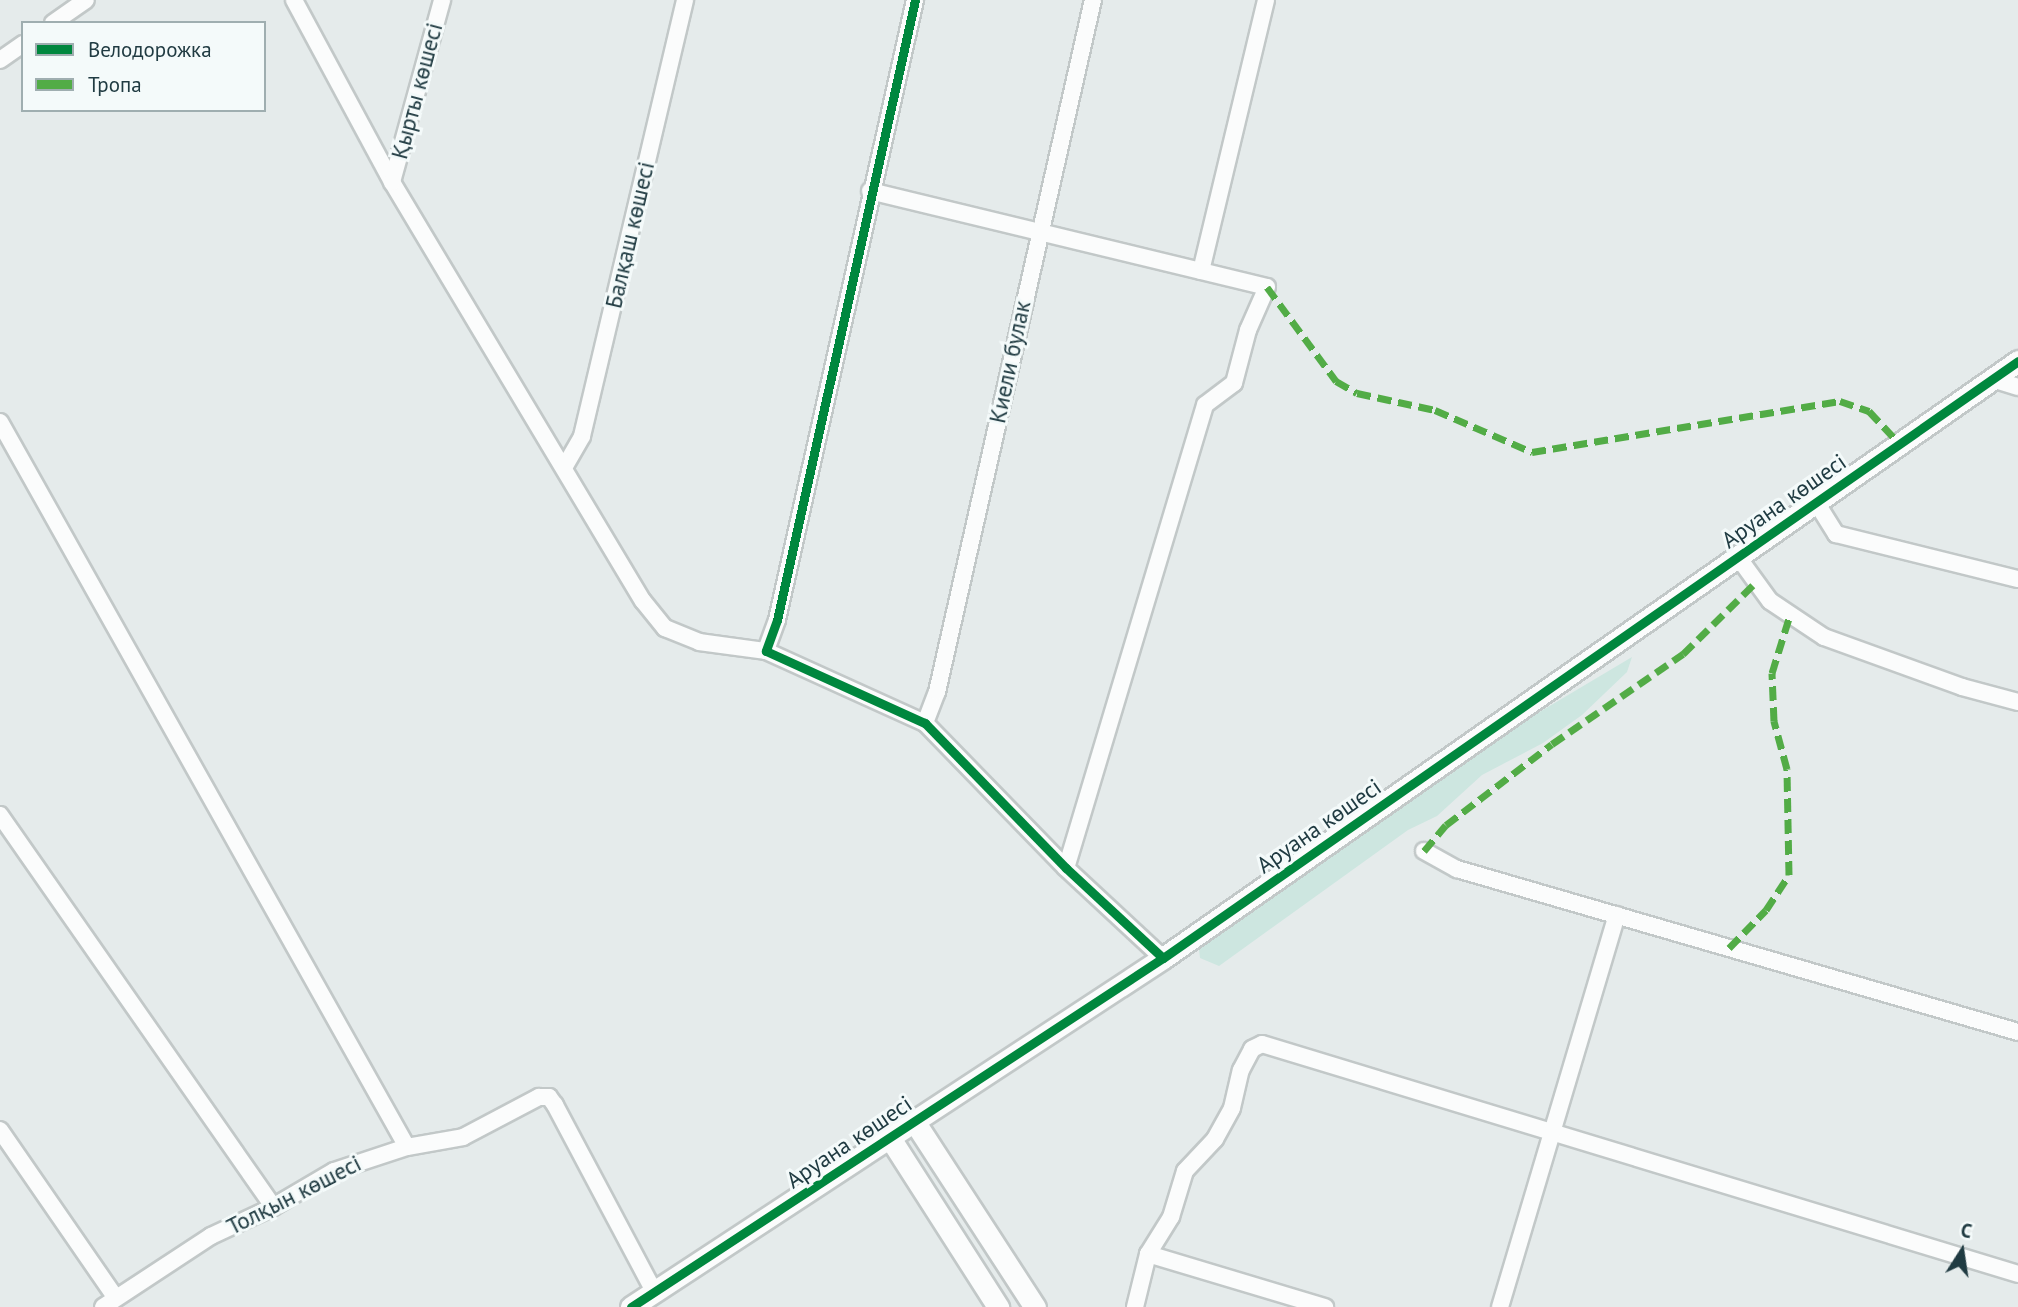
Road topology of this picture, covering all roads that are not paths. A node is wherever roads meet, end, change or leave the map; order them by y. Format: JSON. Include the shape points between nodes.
{"nodes":[{"id":1,"x":86,"y":0,"type":"edge"},
{"id":2,"x":294,"y":0,"type":"edge"},
{"id":3,"x":442,"y":0,"type":"edge"},
{"id":4,"x":685,"y":0,"type":"edge"},
{"id":5,"x":915,"y":0,"type":"edge"},
{"id":6,"x":1093,"y":0,"type":"edge"},
{"id":7,"x":1266,"y":0,"type":"edge"},
{"id":8,"x":56,"y":21,"type":"edge"},
{"id":9,"x":21,"y":45,"type":"edge"},
{"id":10,"x":0,"y":60,"type":"edge"},
{"id":11,"x":392,"y":182,"type":"junction"},
{"id":12,"x":870,"y":191,"type":"junction"},
{"id":13,"x":1039,"y":231,"type":"junction"},
{"id":14,"x":1201,"y":271,"type":"junction"},
{"id":15,"x":2018,"y":361,"type":"edge"},
{"id":16,"x":1992,"y":379,"type":"junction"},
{"id":17,"x":2018,"y":387,"type":"edge"},
{"id":18,"x":0,"y":422,"type":"edge"},
{"id":19,"x":565,"y":466,"type":"junction"},
{"id":20,"x":1816,"y":502,"type":"junction"},
{"id":21,"x":1738,"y":557,"type":"junction"},
{"id":22,"x":2018,"y":579,"type":"edge"},
{"id":23,"x":766,"y":652,"type":"junction"},
{"id":24,"x":2018,"y":702,"type":"edge"},
{"id":25,"x":925,"y":723,"type":"junction"},
{"id":26,"x":0,"y":815,"type":"edge"},
{"id":27,"x":1423,"y":851,"type":"dead end"},
{"id":28,"x":1066,"y":868,"type":"junction"},
{"id":29,"x":1617,"y":915,"type":"junction"},
{"id":30,"x":1163,"y":958,"type":"junction"},
{"id":31,"x":2018,"y":1032,"type":"edge"},
{"id":32,"x":914,"y":1121,"type":"junction"},
{"id":33,"x":0,"y":1130,"type":"edge"},
{"id":34,"x":1554,"y":1136,"type":"junction"},
{"id":35,"x":891,"y":1138,"type":"junction"},
{"id":36,"x":407,"y":1147,"type":"junction"},
{"id":37,"x":273,"y":1207,"type":"junction"},
{"id":38,"x":1148,"y":1254,"type":"junction"},
{"id":39,"x":2018,"y":1274,"type":"edge"},
{"id":40,"x":655,"y":1293,"type":"junction"},
{"id":41,"x":109,"y":1302,"type":"edge"},
{"id":42,"x":631,"y":1307,"type":"edge"},
{"id":43,"x":998,"y":1307,"type":"edge"},
{"id":44,"x":1035,"y":1307,"type":"edge"},
{"id":45,"x":1135,"y":1307,"type":"edge"},
{"id":46,"x":1325,"y":1307,"type":"edge"},
{"id":47,"x":1500,"y":1307,"type":"edge"}],
"edges":[{"from":1,"to":8,"type":"street"},
{"from":2,"to":11,"type":"street"},
{"from":3,"to":11,"type":"street","name":"Қырты көшесі"},
{"from":4,"to":19,"type":"street","name":"Балқаш көшесі","via":[[582,436]]},
{"from":5,"to":12,"type":"street"},
{"from":6,"to":13,"type":"street","name":"Киели булак"},
{"from":7,"to":14,"type":"street"},
{"from":9,"to":10,"type":"street"},
{"from":11,"to":19,"type":"street"},
{"from":12,"to":13,"type":"street"},
{"from":12,"to":23,"type":"street","via":[[777,620]]},
{"from":13,"to":14,"type":"street"},
{"from":13,"to":25,"type":"street","name":"Киели булак","via":[[937,692]]},
{"from":14,"to":28,"type":"street","via":[[1267,287],[1248,330],[1234,383],[1205,405]]},
{"from":15,"to":16,"type":"street","name":"Аруана көшесі"},
{"from":16,"to":17,"type":"street"},
{"from":16,"to":20,"type":"street","name":"Аруана көшесі"},
{"from":18,"to":36,"type":"street"},
{"from":19,"to":23,"type":"street","via":[[643,601],[665,628],[699,642]]},
{"from":20,"to":21,"type":"street","name":"Аруана көшесі"},
{"from":20,"to":22,"type":"street","via":[[1836,534]]},
{"from":21,"to":24,"type":"street","via":[[1770,601],[1824,637],[1962,687]]},
{"from":21,"to":30,"type":"street","name":"Аруана көшесі"},
{"from":23,"to":25,"type":"street"},
{"from":25,"to":28,"type":"street"},
{"from":26,"to":37,"type":"street"},
{"from":27,"to":29,"type":"street","via":[[1457,869]]},
{"from":28,"to":30,"type":"street"},
{"from":29,"to":31,"type":"street"},
{"from":29,"to":34,"type":"street"},
{"from":30,"to":32,"type":"street","name":"Аруана көшесі"},
{"from":32,"to":35,"type":"street","name":"Аруана көшесі"},
{"from":32,"to":44,"type":"street"},
{"from":33,"to":41,"type":"street"},
{"from":34,"to":38,"type":"street","via":[[1262,1044],[1252,1049],[1241,1070],[1232,1108],[1215,1139],[1185,1171],[1171,1217]]},
{"from":34,"to":39,"type":"street"},
{"from":34,"to":47,"type":"street"},
{"from":35,"to":40,"type":"street","name":"Аруана көшесі"},
{"from":35,"to":43,"type":"street"},
{"from":36,"to":37,"type":"street","name":"Толқын көшесі","via":[[334,1171]]},
{"from":36,"to":40,"type":"street","name":"Толқын көшесі","via":[[463,1137],[539,1097],[549,1097]]},
{"from":37,"to":41,"type":"street","name":"Толқын көшесі","via":[[211,1236]]},
{"from":38,"to":45,"type":"street"},
{"from":38,"to":46,"type":"street"},
{"from":40,"to":42,"type":"street","name":"Аруана көшесі"}]}
